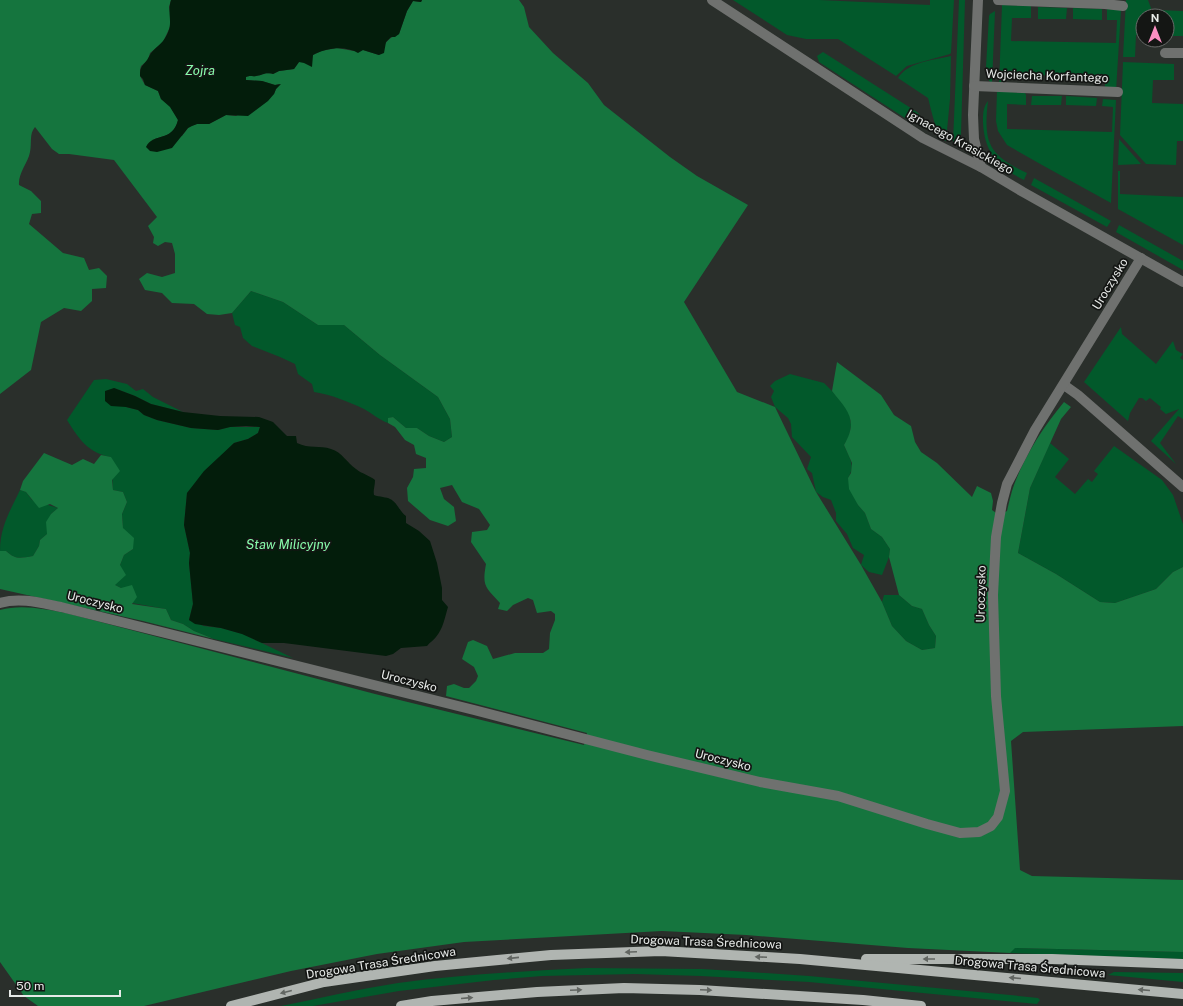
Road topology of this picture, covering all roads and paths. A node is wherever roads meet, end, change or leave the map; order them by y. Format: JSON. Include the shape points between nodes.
{"nodes":[{"id":1,"x":712,"y":0,"type":"edge"},
{"id":2,"x":978,"y":0,"type":"edge"},
{"id":3,"x":998,"y":0,"type":"edge"},
{"id":4,"x":1123,"y":6,"type":"dead end"},
{"id":5,"x":1165,"y":53,"type":"dead end"},
{"id":6,"x":1183,"y":54,"type":"edge"},
{"id":7,"x":974,"y":86,"type":"junction"},
{"id":8,"x":1118,"y":92,"type":"dead end"},
{"id":9,"x":981,"y":167,"type":"junction"},
{"id":10,"x":1141,"y":258,"type":"junction"},
{"id":11,"x":1183,"y":282,"type":"edge"},
{"id":12,"x":1064,"y":385,"type":"junction"},
{"id":13,"x":1183,"y":487,"type":"edge"},
{"id":14,"x":0,"y":602,"type":"edge"},
{"id":15,"x":800,"y":959,"type":"junction"},
{"id":16,"x":1183,"y":964,"type":"edge"},
{"id":17,"x":1183,"y":994,"type":"edge"},
{"id":18,"x":863,"y":1000,"type":"junction"},
{"id":19,"x":231,"y":1006,"type":"edge"},
{"id":20,"x":401,"y":1006,"type":"edge"},
{"id":21,"x":890,"y":1006,"type":"edge"},
{"id":22,"x":921,"y":1006,"type":"edge"}],
"edges":[{"from":1,"to":9,"type":"street","name":"Ignacego Krasickiego","via":[[923,138]]},
{"from":2,"to":7,"type":"street","name":"Wojciecha Korfantego"},
{"from":3,"to":4,"type":"street"},
{"from":5,"to":6,"type":"street"},
{"from":7,"to":8,"type":"street","name":"Wojciecha Korfantego"},
{"from":7,"to":9,"type":"street","name":"Wojciecha Korfantego","via":[[974,139]]},
{"from":9,"to":10,"type":"street","name":"Ignacego Krasickiego"},
{"from":10,"to":11,"type":"street","name":"Ignacego Krasickiego"},
{"from":10,"to":12,"type":"street","name":"Uroczysko"},
{"from":12,"to":13,"type":"street"},
{"from":12,"to":14,"type":"street","name":"Uroczysko","via":[[1020,458],[1008,484],[999,516],[993,595],[996,696],[1005,791],[998,817],[991,826],[979,832],[960,833],[838,796],[760,782],[61,607],[28,601]]},
{"from":16,"to":15,"type":"main road","one_way":true,"via":[[1052,959]]},
{"from":17,"to":15,"type":"main road","name":"Drogowa Trasa Średnicowa","one_way":true},
{"from":15,"to":19,"type":"main road","name":"Drogowa Trasa Średnicowa","one_way":true,"via":[[661,952],[551,955],[435,966],[324,982]]},
{"from":20,"to":18,"type":"main road","one_way":true,"via":[[432,1001],[624,988]]},
{"from":18,"to":21,"type":"main road"},
{"from":18,"to":22,"type":"main road"}]}
